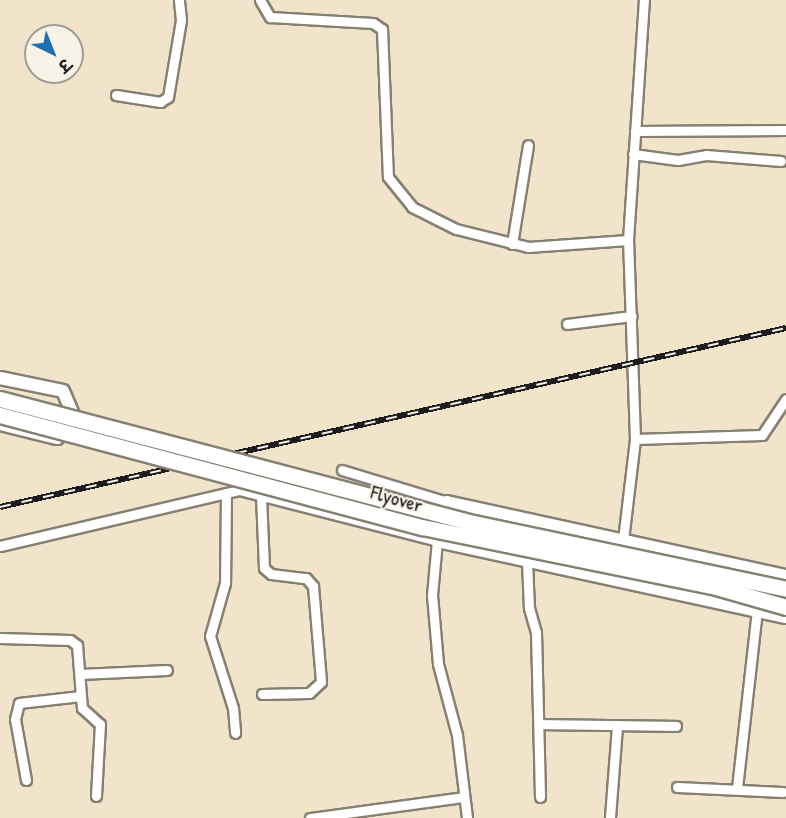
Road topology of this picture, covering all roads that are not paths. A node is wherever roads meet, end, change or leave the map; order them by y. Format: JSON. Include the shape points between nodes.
{"nodes":[{"id":1,"x":179,"y":0,"type":"edge"},
{"id":2,"x":260,"y":0,"type":"edge"},
{"id":3,"x":644,"y":0,"type":"edge"},
{"id":4,"x":116,"y":95,"type":"dead end"},
{"id":5,"x":635,"y":130,"type":"junction"},
{"id":6,"x":786,"y":130,"type":"edge"},
{"id":7,"x":528,"y":145,"type":"dead end"},
{"id":8,"x":633,"y":154,"type":"junction"},
{"id":9,"x":781,"y":161,"type":"dead end"},
{"id":10,"x":628,"y":240,"type":"junction"},
{"id":11,"x":512,"y":244,"type":"junction"},
{"id":12,"x":632,"y":316,"type":"junction"},
{"id":13,"x":567,"y":324,"type":"dead end"},
{"id":14,"x":0,"y":378,"type":"edge"},
{"id":15,"x":0,"y":399,"type":"edge"},
{"id":16,"x":786,"y":399,"type":"edge"},
{"id":17,"x":0,"y":416,"type":"edge"},
{"id":18,"x":0,"y":424,"type":"edge"},
{"id":19,"x":635,"y":439,"type":"junction"},
{"id":20,"x":342,"y":470,"type":"dead end"},
{"id":21,"x":226,"y":493,"type":"junction"},
{"id":22,"x":261,"y":496,"type":"junction"},
{"id":23,"x":447,"y":502,"type":"junction"},
{"id":24,"x":623,"y":540,"type":"junction"},
{"id":25,"x":437,"y":541,"type":"junction"},
{"id":26,"x":0,"y":546,"type":"edge"},
{"id":27,"x":528,"y":561,"type":"junction"},
{"id":28,"x":786,"y":576,"type":"edge"},
{"id":29,"x":786,"y":589,"type":"edge"},
{"id":30,"x":786,"y":607,"type":"edge"},
{"id":31,"x":757,"y":610,"type":"junction"},
{"id":32,"x":786,"y":617,"type":"edge"},
{"id":33,"x":0,"y":638,"type":"edge"},
{"id":34,"x":167,"y":670,"type":"dead end"},
{"id":35,"x":80,"y":675,"type":"junction"},
{"id":36,"x":262,"y":694,"type":"dead end"},
{"id":37,"x":81,"y":696,"type":"junction"},
{"id":38,"x":540,"y":723,"type":"junction"},
{"id":39,"x":617,"y":725,"type":"junction"},
{"id":40,"x":676,"y":726,"type":"dead end"},
{"id":41,"x":235,"y":733,"type":"dead end"},
{"id":42,"x":26,"y":780,"type":"dead end"},
{"id":43,"x":677,"y":787,"type":"dead end"},
{"id":44,"x":737,"y":789,"type":"junction"},
{"id":45,"x":783,"y":792,"type":"dead end"},
{"id":46,"x":96,"y":796,"type":"dead end"},
{"id":47,"x":464,"y":797,"type":"junction"},
{"id":48,"x":540,"y":797,"type":"dead end"},
{"id":49,"x":360,"y":816,"type":"edge"},
{"id":50,"x":610,"y":817,"type":"edge"},
{"id":51,"x":310,"y":818,"type":"edge"},
{"id":52,"x":467,"y":818,"type":"edge"}],
"edges":[{"from":1,"to":4,"type":"street","via":[[181,20],[168,97],[160,102]]},
{"from":2,"to":11,"type":"street","via":[[270,17],[380,26],[386,164],[393,188],[430,217]]},
{"from":3,"to":5,"type":"street"},
{"from":5,"to":6,"type":"street"},
{"from":5,"to":8,"type":"street"},
{"from":7,"to":11,"type":"street"},
{"from":8,"to":9,"type":"street","via":[[678,160],[706,155]]},
{"from":8,"to":10,"type":"street"},
{"from":10,"to":11,"type":"street","via":[[536,249]]},
{"from":10,"to":12,"type":"street"},
{"from":12,"to":13,"type":"street"},
{"from":12,"to":19,"type":"street"},
{"from":14,"to":18,"type":"street","via":[[63,391],[84,444]]},
{"from":15,"to":29,"type":"highway","name":"Flyover","bridge":true,"via":[[474,523]]},
{"from":16,"to":19,"type":"street","via":[[762,435]]},
{"from":17,"to":30,"type":"highway","name":"Flyover","bridge":true,"via":[[422,527],[716,586]]},
{"from":19,"to":24,"type":"street"},
{"from":20,"to":23,"type":"street"},
{"from":21,"to":22,"type":"street","via":[[239,490]]},
{"from":21,"to":26,"type":"street"},
{"from":21,"to":41,"type":"street","via":[[225,583],[210,636],[233,708]]},
{"from":22,"to":25,"type":"street"},
{"from":22,"to":36,"type":"street","via":[[264,568],[271,574],[306,578],[313,586],[321,682],[309,693]]},
{"from":23,"to":24,"type":"street"},
{"from":23,"to":25,"type":"street"},
{"from":24,"to":28,"type":"street"},
{"from":25,"to":27,"type":"street"},
{"from":25,"to":47,"type":"street","via":[[432,595],[438,664],[457,735]]},
{"from":27,"to":31,"type":"street"},
{"from":27,"to":38,"type":"street"},
{"from":31,"to":32,"type":"street"},
{"from":31,"to":44,"type":"street"},
{"from":33,"to":35,"type":"street","via":[[70,639],[79,650]]},
{"from":34,"to":35,"type":"street"},
{"from":35,"to":37,"type":"street"},
{"from":37,"to":42,"type":"street","via":[[19,703],[15,719]]},
{"from":37,"to":46,"type":"street","via":[[84,711],[100,724]]},
{"from":38,"to":39,"type":"street"},
{"from":38,"to":48,"type":"street"},
{"from":39,"to":40,"type":"street"},
{"from":39,"to":50,"type":"street"},
{"from":43,"to":44,"type":"street"},
{"from":44,"to":45,"type":"street"},
{"from":47,"to":49,"type":"street"},
{"from":47,"to":52,"type":"street"},
{"from":49,"to":51,"type":"street"}]}
